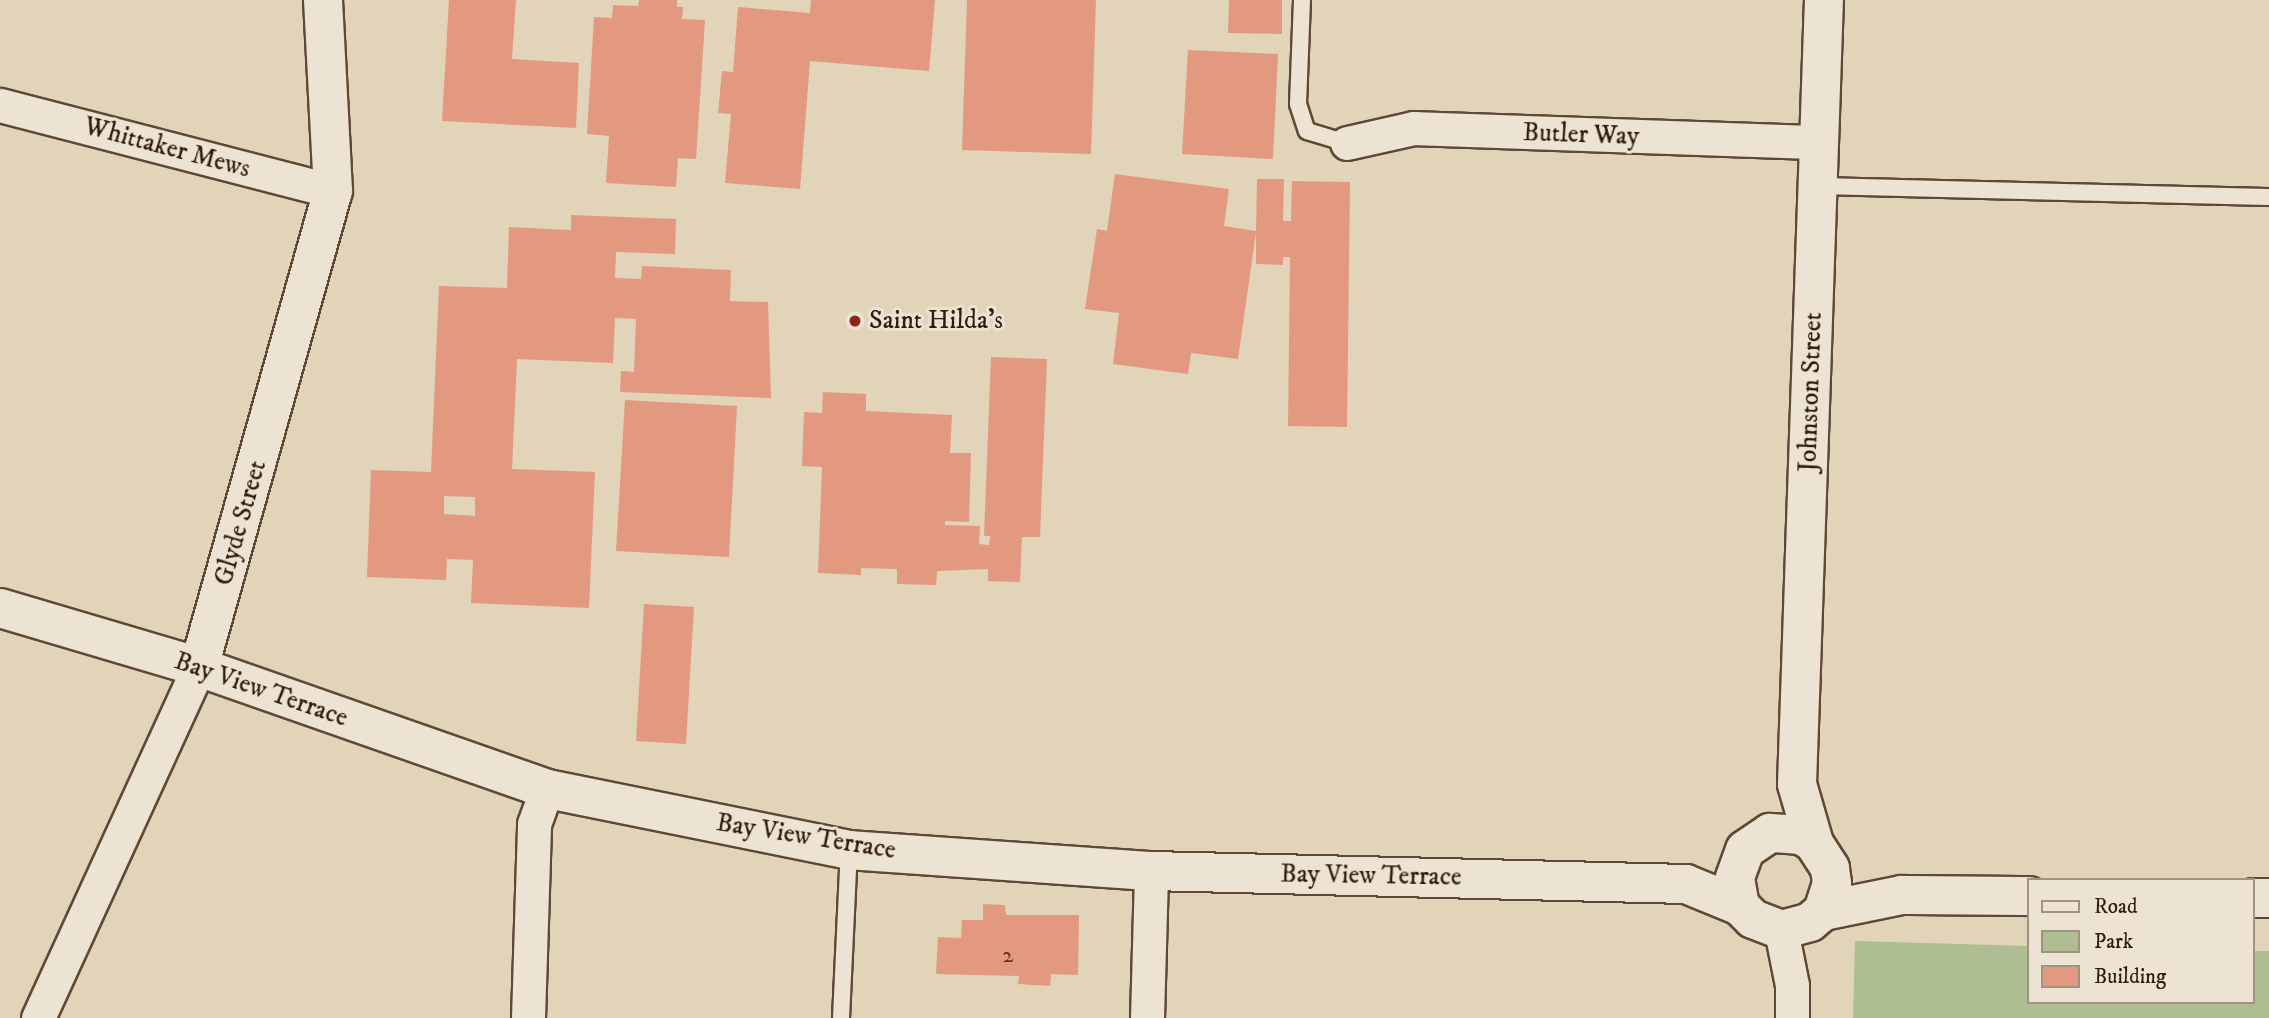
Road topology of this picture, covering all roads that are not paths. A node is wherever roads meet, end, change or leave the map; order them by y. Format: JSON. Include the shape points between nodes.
{"nodes":[{"id":1,"x":323,"y":0,"type":"edge"},
{"id":2,"x":1303,"y":0,"type":"edge"},
{"id":3,"x":1824,"y":0,"type":"edge"},
{"id":4,"x":0,"y":105,"type":"edge"},
{"id":5,"x":1817,"y":142,"type":"junction"},
{"id":6,"x":1347,"y":143,"type":"joint"},
{"id":7,"x":1818,"y":186,"type":"junction"},
{"id":8,"x":333,"y":191,"type":"junction"},
{"id":9,"x":2269,"y":197,"type":"edge"},
{"id":10,"x":0,"y":608,"type":"edge"},
{"id":11,"x":199,"y":667,"type":"junction"},
{"id":12,"x":1797,"y":784,"type":"junction"},
{"id":13,"x":547,"y":789,"type":"junction"},
{"id":14,"x":1776,"y":833,"type":"junction"},
{"id":15,"x":849,"y":850,"type":"junction"},
{"id":16,"x":1822,"y":855,"type":"junction"},
{"id":17,"x":1742,"y":856,"type":"junction"},
{"id":18,"x":1151,"y":871,"type":"junction"},
{"id":19,"x":1686,"y":884,"type":"junction"},
{"id":20,"x":1902,"y":895,"type":"junction"},
{"id":21,"x":2028,"y":896,"type":"edge"},
{"id":22,"x":1740,"y":906,"type":"junction"},
{"id":23,"x":1805,"y":921,"type":"junction"},
{"id":24,"x":38,"y":1018,"type":"edge"},
{"id":25,"x":528,"y":1018,"type":"edge"},
{"id":26,"x":841,"y":1018,"type":"edge"},
{"id":27,"x":1147,"y":1018,"type":"edge"},
{"id":28,"x":1792,"y":1018,"type":"edge"}],
"edges":[{"from":1,"to":8,"type":"street","name":"Glyde Street"},
{"from":2,"to":6,"type":"lane","via":[[1298,104],[1307,131]]},
{"from":3,"to":5,"type":"street","name":"Johnston Street"},
{"from":4,"to":8,"type":"street","name":"Whittaker Mews"},
{"from":5,"to":6,"type":"street","name":"Butler Way","via":[[1415,128]]},
{"from":5,"to":7,"type":"street","name":"Johnston Street"},
{"from":7,"to":9,"type":"lane"},
{"from":7,"to":12,"type":"street","name":"Johnston Street"},
{"from":8,"to":11,"type":"street","name":"Glyde Street"},
{"from":10,"to":11,"type":"street","name":"Bay View Terrace"},
{"from":11,"to":13,"type":"street","name":"Bay View Terrace"},
{"from":11,"to":24,"type":"street","name":"Glyde Street"},
{"from":12,"to":14,"type":"street","name":"Johnston Street"},
{"from":12,"to":16,"type":"street","name":"Johnston Street"},
{"from":13,"to":15,"type":"street","name":"Bay View Terrace"},
{"from":13,"to":25,"type":"street","via":[[534,824]]},
{"from":14,"to":16,"type":"street","via":[[1801,835]]},
{"from":14,"to":17,"type":"street","via":[[1756,840]]},
{"from":15,"to":18,"type":"street","name":"Bay View Terrace"},
{"from":15,"to":26,"type":"lane"},
{"from":16,"to":20,"type":"street"},
{"from":16,"to":23,"type":"street","via":[[1832,883]]},
{"from":17,"to":19,"type":"street","name":"Bay View Terrace"},
{"from":17,"to":22,"type":"street","via":[[1735,878]]},
{"from":18,"to":19,"type":"street","name":"Bay View Terrace"},
{"from":18,"to":27,"type":"street"},
{"from":19,"to":22,"type":"street","name":"Bay View Terrace"},
{"from":20,"to":21,"type":"street"},
{"from":20,"to":23,"type":"street"},
{"from":22,"to":23,"type":"street","via":[[1752,919]]},
{"from":23,"to":28,"type":"street","via":[[1792,985]]}]}
